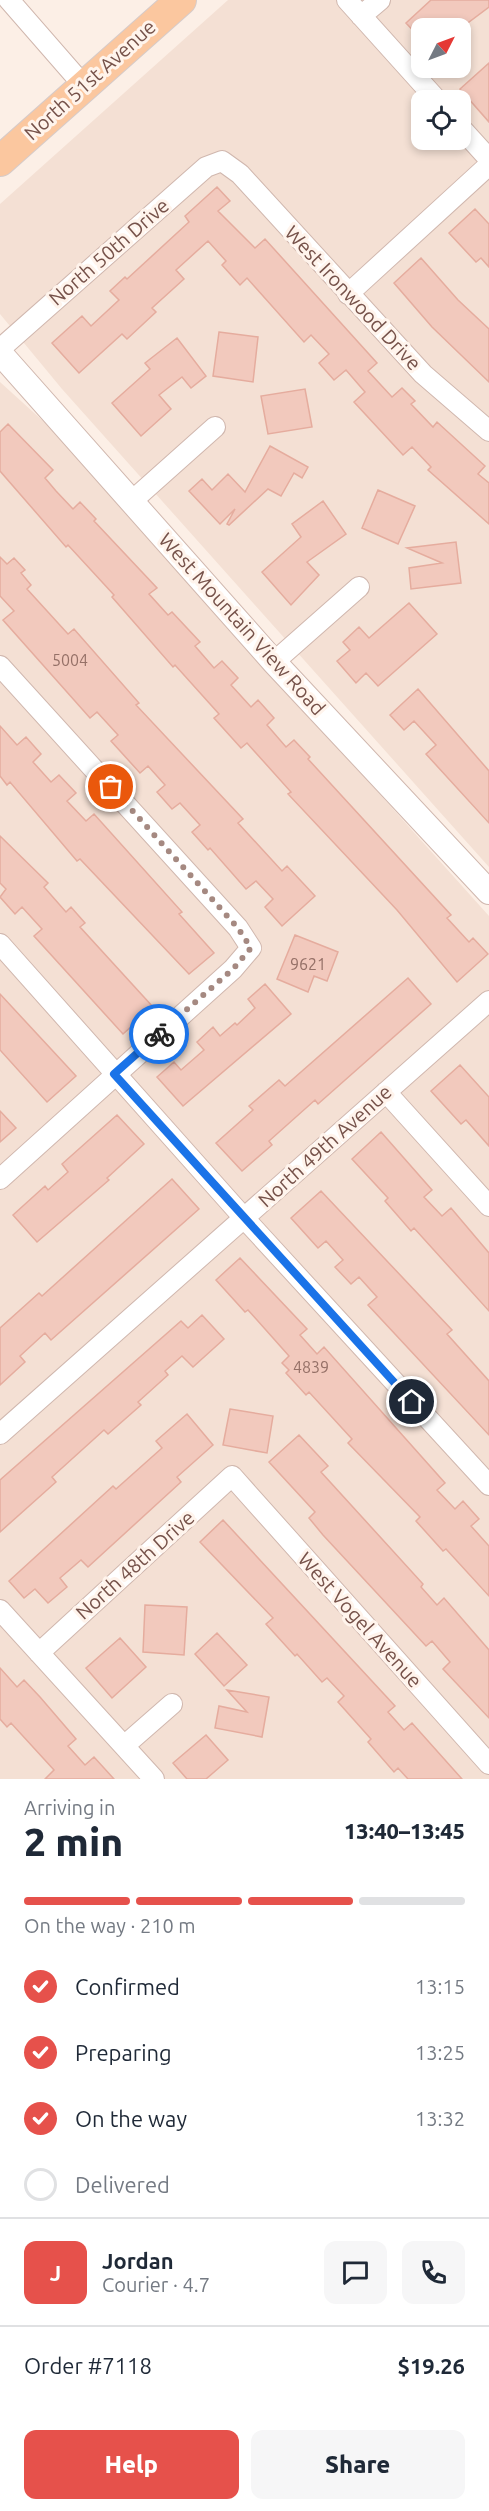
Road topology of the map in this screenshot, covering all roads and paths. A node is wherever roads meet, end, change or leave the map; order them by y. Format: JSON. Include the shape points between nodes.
{"nodes":[{"id":1,"x":9,"y":0,"type":"edge"},
{"id":2,"x":181,"y":0,"type":"edge"},
{"id":3,"x":347,"y":0,"type":"edge"},
{"id":4,"x":380,"y":0,"type":"edge"},
{"id":5,"x":361,"y":16,"type":"junction"},
{"id":6,"x":84,"y":86,"type":"junction"},
{"id":7,"x":428,"y":90,"type":"edge"},
{"id":8,"x":471,"y":139,"type":"edge"},
{"id":9,"x":489,"y":159,"type":"edge"},
{"id":10,"x":0,"y":161,"type":"edge"},
{"id":11,"x":222,"y":161,"type":"joint"},
{"id":12,"x":489,"y":165,"type":"edge"},
{"id":13,"x":348,"y":294,"type":"junction"},
{"id":14,"x":0,"y":351,"type":"edge"},
{"id":15,"x":215,"y":427,"type":"dead end"},
{"id":16,"x":489,"y":430,"type":"edge"},
{"id":17,"x":132,"y":501,"type":"junction"},
{"id":18,"x":359,"y":587,"type":"dead end"},
{"id":19,"x":274,"y":662,"type":"junction"},
{"id":20,"x":0,"y":666,"type":"edge"},
{"id":21,"x":489,"y":892,"type":"edge"},
{"id":22,"x":0,"y":944,"type":"edge"},
{"id":23,"x":489,"y":1001,"type":"edge"},
{"id":24,"x":114,"y":1074,"type":"junction"},
{"id":25,"x":386,"y":1092,"type":"junction"},
{"id":26,"x":0,"y":1179,"type":"edge"},
{"id":27,"x":489,"y":1206,"type":"edge"},
{"id":28,"x":244,"y":1218,"type":"junction"},
{"id":29,"x":0,"y":1434,"type":"edge"},
{"id":30,"x":232,"y":1476,"type":"joint"},
{"id":31,"x":489,"y":1485,"type":"edge"},
{"id":32,"x":0,"y":1610,"type":"edge"},
{"id":33,"x":39,"y":1653,"type":"junction"},
{"id":34,"x":172,"y":1704,"type":"dead end"},
{"id":35,"x":124,"y":1746,"type":"junction"},
{"id":36,"x":489,"y":1764,"type":"edge"},
{"id":37,"x":154,"y":1779,"type":"edge"}],
"edges":[{"from":1,"to":6,"type":"street"},
{"from":2,"to":6,"type":"main road","name":"North 51st Avenue"},
{"from":3,"to":5,"type":"street"},
{"from":4,"to":5,"type":"street"},
{"from":5,"to":7,"type":"street"},
{"from":6,"to":10,"type":"main road","name":"North 51st Avenue"},
{"from":8,"to":9,"type":"street"},
{"from":11,"to":13,"type":"street","name":"West Ironwood Drive","via":[[240,174]]},
{"from":11,"to":14,"type":"street","name":"North 50th Drive","via":[[206,167]]},
{"from":12,"to":13,"type":"street"},
{"from":13,"to":16,"type":"street","name":"West Ironwood Drive","via":[[423,374]]},
{"from":14,"to":17,"type":"street","name":"West Mountain View Road"},
{"from":15,"to":17,"type":"street"},
{"from":17,"to":19,"type":"street","name":"West Mountain View Road"},
{"from":18,"to":19,"type":"street"},
{"from":19,"to":21,"type":"street","name":"West Mountain View Road"},
{"from":20,"to":24,"type":"street","via":[[238,928],[251,948],[233,969]]},
{"from":22,"to":24,"type":"street"},
{"from":23,"to":25,"type":"street","name":"North 49th Avenue"},
{"from":24,"to":26,"type":"street"},
{"from":24,"to":28,"type":"street"},
{"from":25,"to":27,"type":"street"},
{"from":25,"to":28,"type":"street","name":"North 49th Avenue"},
{"from":28,"to":29,"type":"street","name":"North 49th Avenue"},
{"from":28,"to":31,"type":"street"},
{"from":30,"to":33,"type":"street","name":"North 48th Drive"},
{"from":30,"to":36,"type":"street","name":"West Vogel Avenue"},
{"from":32,"to":33,"type":"street"},
{"from":33,"to":35,"type":"street"},
{"from":34,"to":35,"type":"street"},
{"from":35,"to":37,"type":"street"}]}
